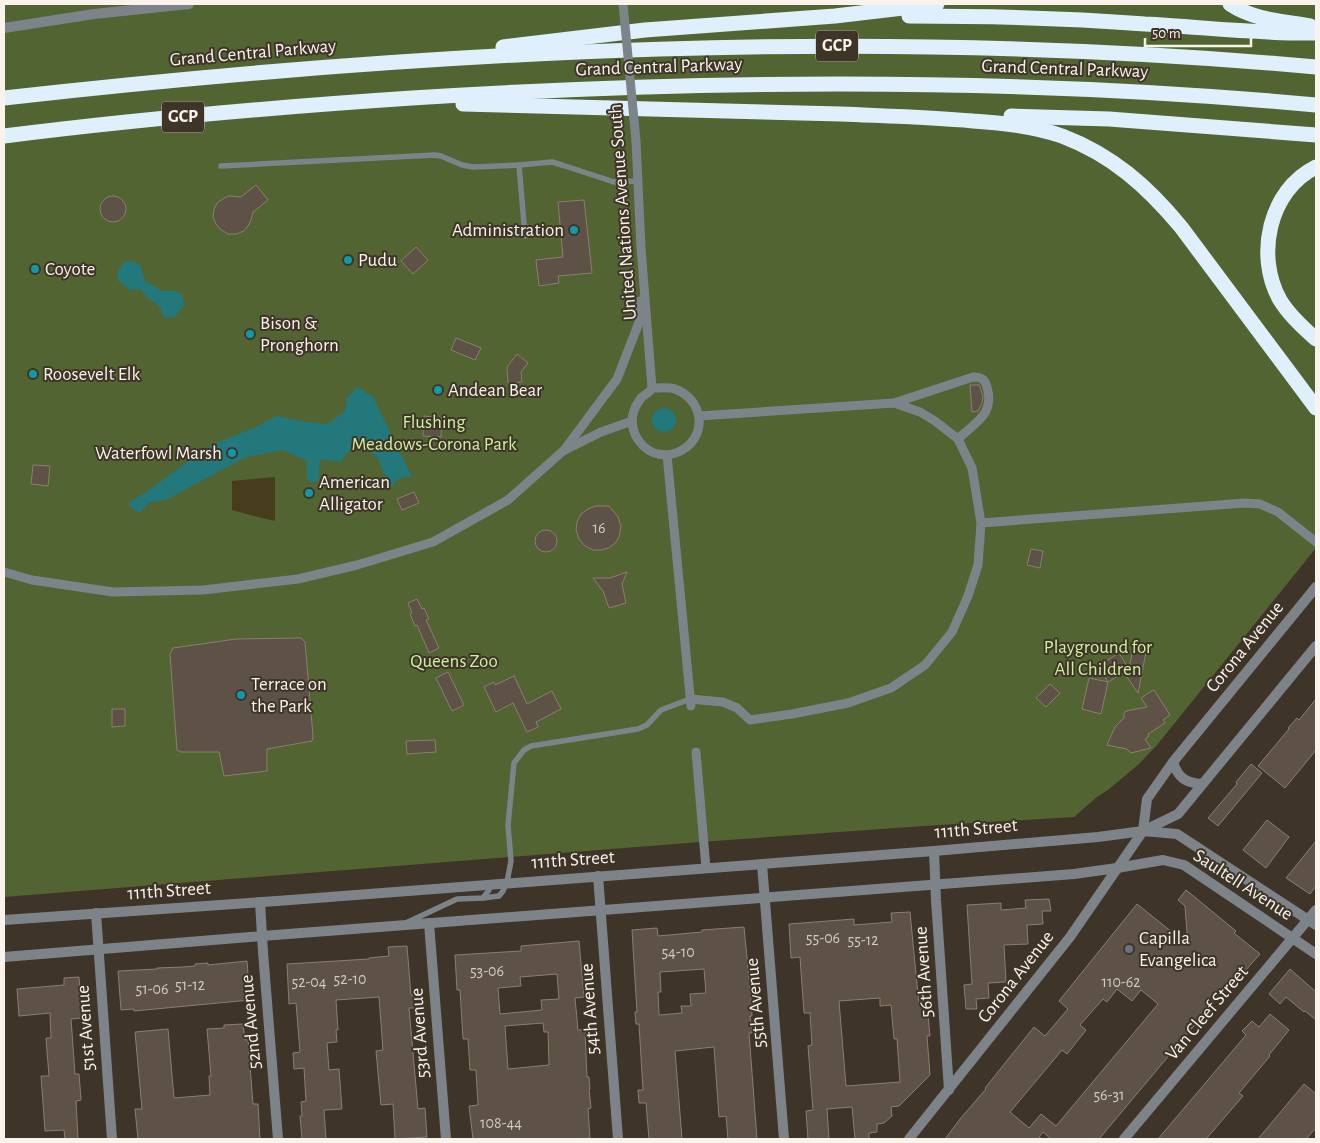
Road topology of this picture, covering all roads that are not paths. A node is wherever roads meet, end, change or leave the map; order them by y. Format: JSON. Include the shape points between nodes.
{"nodes":[{"id":1,"x":189,"y":4,"type":"edge"},
{"id":2,"x":623,"y":4,"type":"edge"},
{"id":3,"x":937,"y":4,"type":"edge"},
{"id":4,"x":1230,"y":4,"type":"edge"},
{"id":5,"x":835,"y":16,"type":"junction"},
{"id":6,"x":1316,"y":27,"type":"edge"},
{"id":7,"x":4,"y":28,"type":"edge"},
{"id":8,"x":1316,"y":33,"type":"edge"},
{"id":9,"x":358,"y":64,"type":"junction"},
{"id":10,"x":1316,"y":67,"type":"edge"},
{"id":11,"x":4,"y":98,"type":"edge"},
{"id":12,"x":363,"y":102,"type":"junction"},
{"id":13,"x":1316,"y":105,"type":"edge"},
{"id":14,"x":929,"y":117,"type":"junction"},
{"id":15,"x":4,"y":136,"type":"edge"},
{"id":16,"x":1316,"y":136,"type":"edge"},
{"id":17,"x":519,"y":165,"type":"junction"},
{"id":18,"x":221,"y":166,"type":"dead end"},
{"id":19,"x":1316,"y":167,"type":"edge"},
{"id":20,"x":638,"y":181,"type":"junction"},
{"id":21,"x":525,"y":236,"type":"dead end"},
{"id":22,"x":641,"y":248,"type":"junction"},
{"id":23,"x":1316,"y":339,"type":"edge"},
{"id":24,"x":652,"y":388,"type":"junction"},
{"id":25,"x":894,"y":403,"type":"junction"},
{"id":26,"x":1316,"y":408,"type":"edge"},
{"id":27,"x":699,"y":416,"type":"junction"},
{"id":28,"x":632,"y":421,"type":"junction"},
{"id":29,"x":958,"y":439,"type":"junction"},
{"id":30,"x":563,"y":451,"type":"junction"},
{"id":31,"x":667,"y":455,"type":"junction"},
{"id":32,"x":981,"y":523,"type":"junction"},
{"id":33,"x":1316,"y":542,"type":"edge"},
{"id":34,"x":4,"y":572,"type":"edge"},
{"id":35,"x":1316,"y":587,"type":"edge"},
{"id":36,"x":1316,"y":646,"type":"edge"},
{"id":37,"x":691,"y":703,"type":"junction"},
{"id":38,"x":696,"y":752,"type":"dead end"},
{"id":39,"x":1173,"y":762,"type":"junction"},
{"id":40,"x":1202,"y":784,"type":"junction"},
{"id":41,"x":1143,"y":831,"type":"junction"},
{"id":42,"x":934,"y":851,"type":"junction"},
{"id":43,"x":762,"y":864,"type":"junction"},
{"id":44,"x":706,"y":868,"type":"junction"},
{"id":45,"x":1117,"y":868,"type":"junction"},
{"id":46,"x":598,"y":876,"type":"junction"},
{"id":47,"x":507,"y":882,"type":"junction"},
{"id":48,"x":489,"y":884,"type":"junction"},
{"id":49,"x":936,"y":885,"type":"junction"},
{"id":50,"x":483,"y":898,"type":"junction"},
{"id":51,"x":764,"y":898,"type":"junction"},
{"id":52,"x":260,"y":902,"type":"junction"},
{"id":53,"x":601,"y":910,"type":"junction"},
{"id":54,"x":1316,"y":910,"type":"edge"},
{"id":55,"x":96,"y":913,"type":"junction"},
{"id":56,"x":4,"y":920,"type":"edge"},
{"id":57,"x":1312,"y":922,"type":"edge"},
{"id":58,"x":429,"y":923,"type":"junction"},
{"id":59,"x":401,"y":925,"type":"junction"},
{"id":60,"x":262,"y":936,"type":"junction"},
{"id":61,"x":1292,"y":938,"type":"junction"},
{"id":62,"x":98,"y":950,"type":"junction"},
{"id":63,"x":1316,"y":954,"type":"edge"},
{"id":64,"x":4,"y":957,"type":"edge"},
{"id":65,"x":949,"y":1090,"type":"junction"},
{"id":66,"x":112,"y":1139,"type":"edge"},
{"id":67,"x":278,"y":1139,"type":"edge"},
{"id":68,"x":446,"y":1139,"type":"edge"},
{"id":69,"x":618,"y":1139,"type":"edge"},
{"id":70,"x":784,"y":1139,"type":"edge"},
{"id":71,"x":910,"y":1139,"type":"edge"},
{"id":72,"x":1124,"y":1139,"type":"edge"}],
"edges":[{"from":1,"to":7,"type":"street"},
{"from":2,"to":20,"type":"street","name":"United Nations Avenue South","bridge":true},
{"from":3,"to":5,"type":"highway"},
{"from":4,"to":6,"type":"highway","via":[[1259,17]]},
{"from":5,"to":8,"type":"highway","via":[[987,16],[1283,34]]},
{"from":5,"to":9,"type":"highway","via":[[645,30]]},
{"from":9,"to":10,"type":"highway","name":"Grand Central Parkway","number":"GCP","via":[[667,49],[897,46],[1121,53]]},
{"from":9,"to":11,"type":"highway","name":"Grand Central Parkway","number":"GCP"},
{"from":12,"to":13,"type":"highway","name":"Grand Central Parkway","number":"GCP","via":[[596,89],[875,84],[1076,88]]},
{"from":12,"to":14,"type":"highway"},
{"from":12,"to":15,"type":"highway","name":"Grand Central Parkway","number":"GCP","via":[[209,114]]},
{"from":14,"to":16,"type":"highway","via":[[1060,117]]},
{"from":14,"to":26,"type":"highway","via":[[1044,130],[1090,149],[1128,173],[1161,203]]},
{"from":17,"to":18,"type":"lane","via":[[473,167],[435,155]]},
{"from":17,"to":20,"type":"lane","via":[[552,162],[614,182]]},
{"from":17,"to":21,"type":"lane"},
{"from":19,"to":23,"type":"highway","via":[[1301,176],[1283,197],[1271,224],[1268,254],[1279,298],[1295,320]]},
{"from":20,"to":22,"type":"street","name":"United Nations Avenue South"},
{"from":22,"to":24,"type":"street","name":"United Nations Avenue South"},
{"from":22,"to":30,"type":"street","via":[[640,320],[637,328],[617,379]]},
{"from":24,"to":27,"type":"street","via":[[674,388],[686,394]]},
{"from":24,"to":28,"type":"street","via":[[634,409]]},
{"from":25,"to":27,"type":"street"},
{"from":25,"to":29,"type":"street","via":[[920,412]]},
{"from":25,"to":29,"type":"street","via":[[973,377],[983,379],[989,395],[988,409]]},
{"from":27,"to":31,"type":"street","via":[[699,428],[693,441],[684,449]]},
{"from":28,"to":30,"type":"street"},
{"from":28,"to":31,"type":"street","via":[[635,436],[642,446],[656,454]]},
{"from":29,"to":32,"type":"street","via":[[972,468]]},
{"from":30,"to":34,"type":"street","via":[[508,500],[433,542],[298,579],[203,590],[113,592],[32,580]]},
{"from":31,"to":37,"type":"street"},
{"from":32,"to":33,"type":"street","via":[[1245,503],[1260,504],[1278,512]]},
{"from":32,"to":37,"type":"street","via":[[978,565],[952,632],[926,665],[891,688],[848,702],[750,720],[737,708],[723,702]]},
{"from":35,"to":39,"type":"street","name":"Corona Avenue"},
{"from":36,"to":40,"type":"street","name":"Corona Avenue"},
{"from":37,"to":47,"type":"lane","via":[[661,710],[647,725],[638,729],[524,750],[514,763],[508,824],[511,860]]},
{"from":38,"to":44,"type":"street"},
{"from":39,"to":40,"type":"street","via":[[1184,780]]},
{"from":39,"to":41,"type":"street","name":"Corona Avenue","via":[[1146,799]]},
{"from":40,"to":41,"type":"street","name":"Corona Avenue","via":[[1178,814]]},
{"from":41,"to":42,"type":"street","name":"111th Street"},
{"from":41,"to":45,"type":"street","name":"Corona Avenue"},
{"from":41,"to":57,"type":"street","name":"Saultell Avenue","via":[[1176,834]]},
{"from":42,"to":43,"type":"street","name":"111th Street"},
{"from":42,"to":49,"type":"street","name":"56th Avenue"},
{"from":43,"to":44,"type":"street","name":"111th Street"},
{"from":43,"to":51,"type":"street","name":"55th Avenue"},
{"from":44,"to":46,"type":"street","name":"111th Street"},
{"from":45,"to":49,"type":"street"},
{"from":45,"to":61,"type":"street","name":"Saultell Avenue","via":[[1163,860],[1184,865]]},
{"from":45,"to":65,"type":"street","name":"Corona Avenue","via":[[1070,937]]},
{"from":46,"to":47,"type":"street","name":"111th Street"},
{"from":46,"to":53,"type":"street","name":"54th Avenue"},
{"from":47,"to":48,"type":"street","name":"111th Street"},
{"from":47,"to":50,"type":"lane","via":[[498,896]]},
{"from":48,"to":50,"type":"lane"},
{"from":48,"to":52,"type":"street","name":"111th Street"},
{"from":49,"to":51,"type":"street"},
{"from":49,"to":65,"type":"street","name":"56th Avenue"},
{"from":50,"to":59,"type":"lane","via":[[457,900]]},
{"from":51,"to":53,"type":"street"},
{"from":51,"to":70,"type":"street","name":"55th Avenue"},
{"from":52,"to":55,"type":"street","name":"111th Street"},
{"from":52,"to":60,"type":"street","name":"52nd Avenue"},
{"from":53,"to":58,"type":"street"},
{"from":53,"to":69,"type":"street","name":"54th Avenue"},
{"from":54,"to":57,"type":"street","name":"Van Cleef Street"},
{"from":55,"to":56,"type":"street","name":"111th Street"},
{"from":55,"to":62,"type":"street","name":"51st Avenue"},
{"from":57,"to":61,"type":"street","name":"Van Cleef Street"},
{"from":58,"to":59,"type":"street"},
{"from":58,"to":68,"type":"street","name":"53rd Avenue"},
{"from":59,"to":60,"type":"street"},
{"from":60,"to":62,"type":"street"},
{"from":60,"to":67,"type":"street","name":"52nd Avenue"},
{"from":61,"to":63,"type":"street","name":"Saultell Avenue"},
{"from":61,"to":72,"type":"street","name":"Van Cleef Street"},
{"from":62,"to":64,"type":"street"},
{"from":62,"to":66,"type":"street","name":"51st Avenue"},
{"from":65,"to":71,"type":"street","name":"Corona Avenue"}]}
